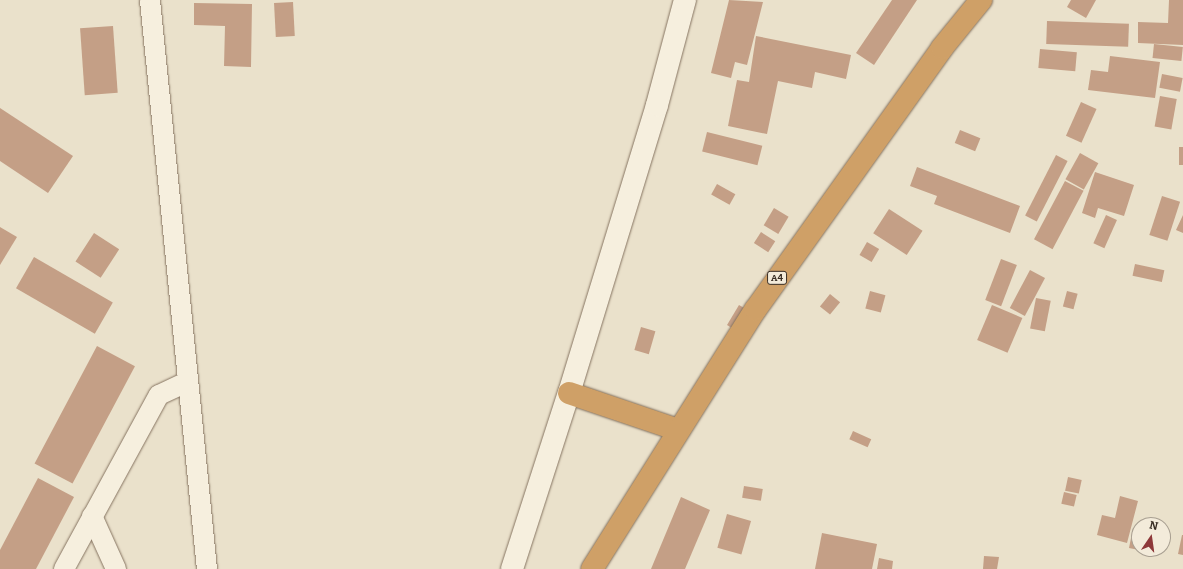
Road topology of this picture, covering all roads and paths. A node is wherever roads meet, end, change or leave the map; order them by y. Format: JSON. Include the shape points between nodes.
{"nodes":[{"id":1,"x":150,"y":0,"type":"edge"},
{"id":2,"x":685,"y":0,"type":"edge"},
{"id":3,"x":981,"y":0,"type":"edge"},
{"id":4,"x":187,"y":382,"type":"junction"},
{"id":5,"x":569,"y":393,"type":"junction"},
{"id":6,"x":678,"y":430,"type":"junction"},
{"id":7,"x":92,"y":516,"type":"junction"},
{"id":8,"x":64,"y":569,"type":"edge"},
{"id":9,"x":116,"y":569,"type":"edge"},
{"id":10,"x":207,"y":569,"type":"edge"},
{"id":11,"x":512,"y":569,"type":"edge"},
{"id":12,"x":592,"y":569,"type":"edge"}],
"edges":[{"from":1,"to":4,"type":"street"},
{"from":2,"to":5,"type":"main road","via":[[657,105]]},
{"from":3,"to":6,"type":"highway","number":"A4","via":[[942,48],[826,208],[756,309]]},
{"from":4,"to":7,"type":"street","via":[[159,395]]},
{"from":4,"to":10,"type":"street"},
{"from":5,"to":6,"type":"highway"},
{"from":5,"to":11,"type":"main road"},
{"from":6,"to":12,"type":"highway","number":"A4"},
{"from":7,"to":8,"type":"street"},
{"from":7,"to":9,"type":"street"}]}
